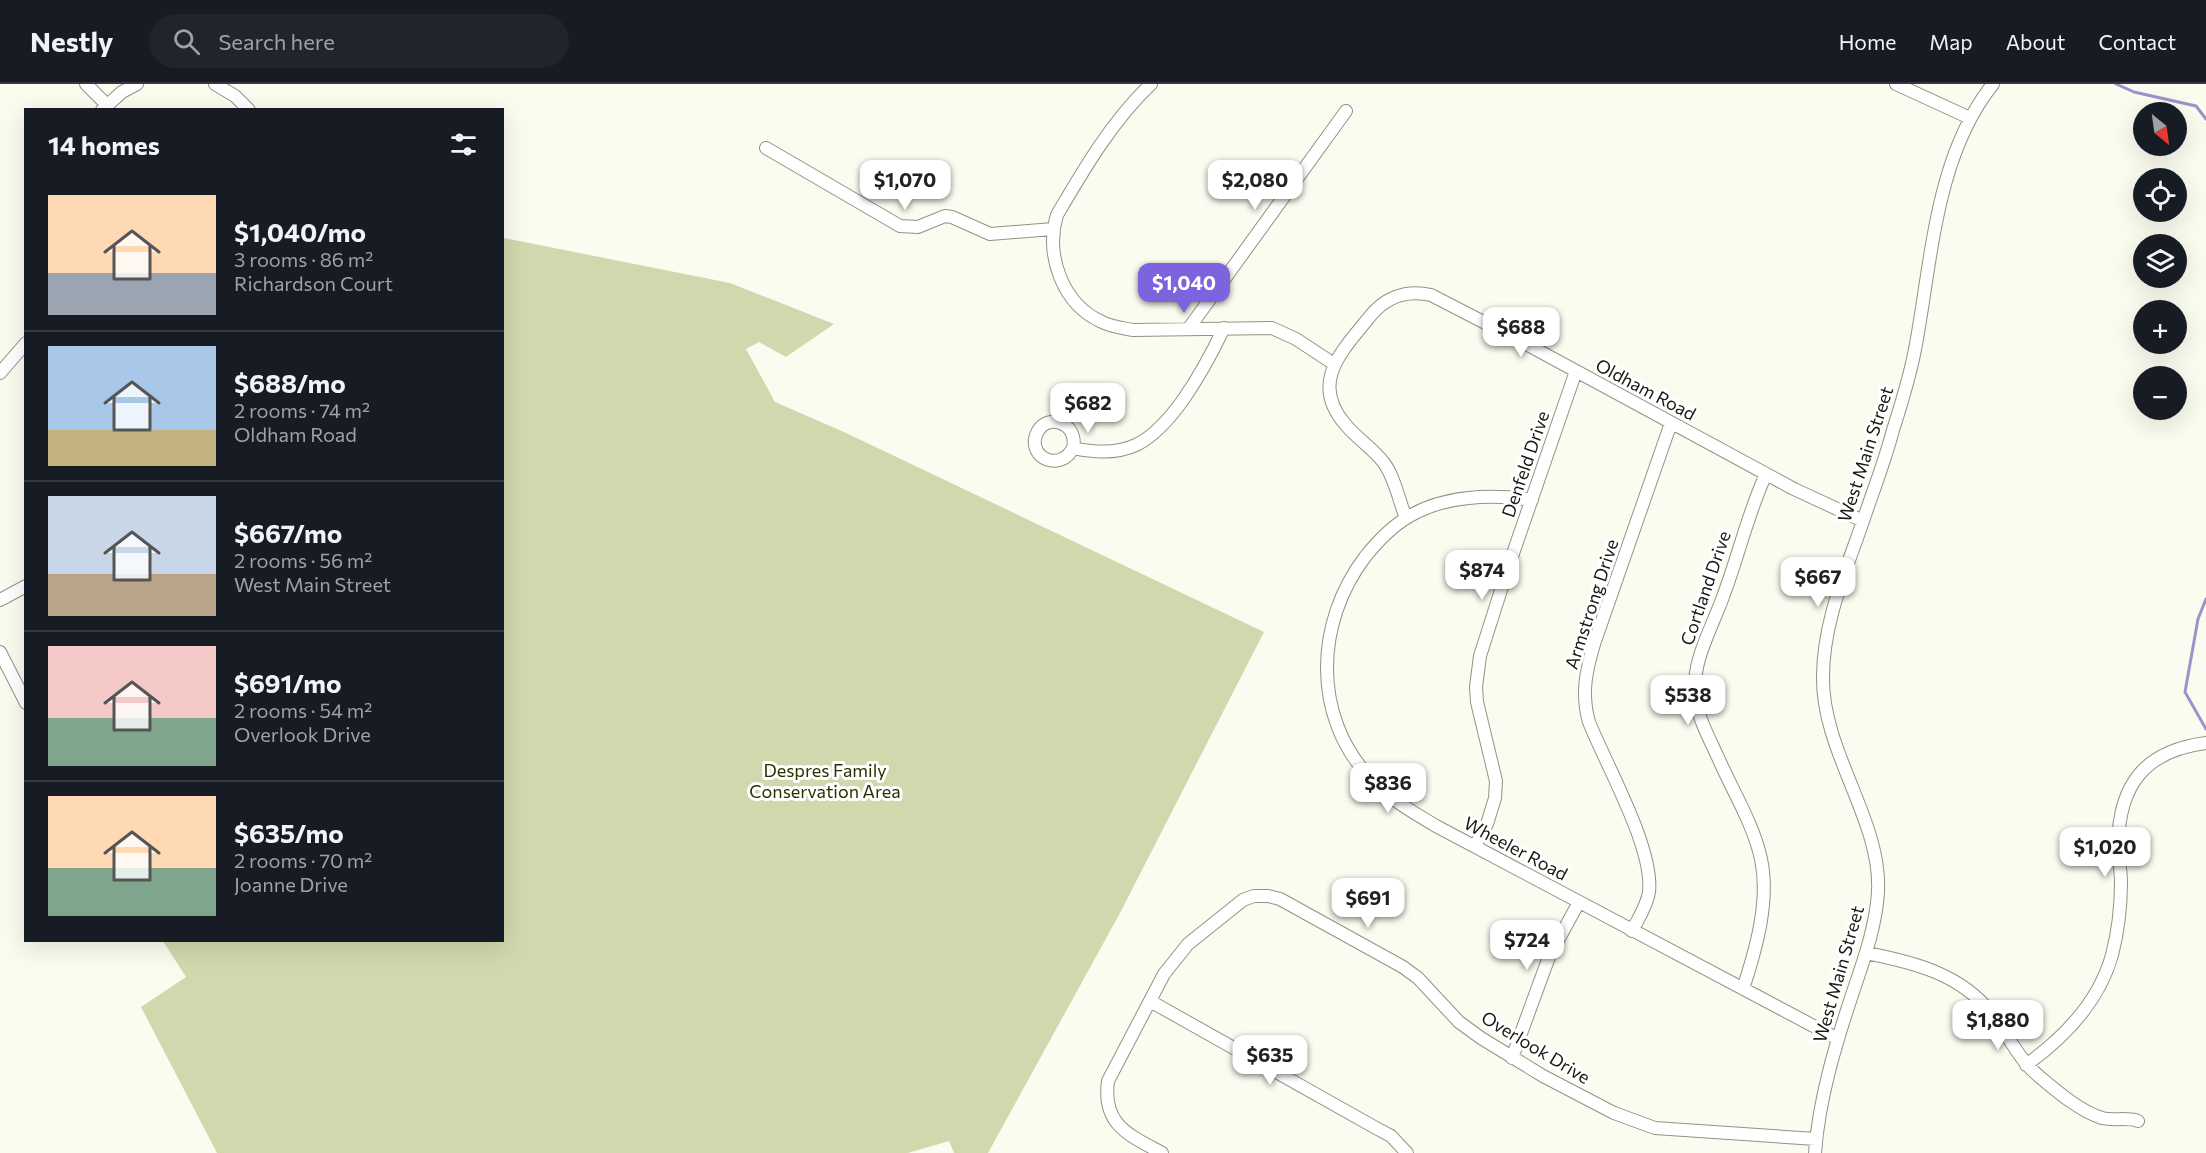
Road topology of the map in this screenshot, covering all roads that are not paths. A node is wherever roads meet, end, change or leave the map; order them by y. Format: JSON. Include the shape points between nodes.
{"nodes":[{"id":1,"x":86,"y":84,"type":"edge"},
{"id":2,"x":137,"y":84,"type":"edge"},
{"id":3,"x":214,"y":84,"type":"edge"},
{"id":4,"x":1151,"y":84,"type":"edge"},
{"id":5,"x":1896,"y":84,"type":"edge"},
{"id":6,"x":1993,"y":84,"type":"edge"},
{"id":7,"x":104,"y":107,"type":"edge"},
{"id":8,"x":247,"y":108,"type":"edge"},
{"id":9,"x":1346,"y":111,"type":"dead end"},
{"id":10,"x":1970,"y":118,"type":"junction"},
{"id":11,"x":766,"y":148,"type":"dead end"},
{"id":12,"x":1053,"y":229,"type":"junction"},
{"id":13,"x":1189,"y":328,"type":"junction"},
{"id":14,"x":1224,"y":328,"type":"junction"},
{"id":15,"x":24,"y":345,"type":"edge"},
{"id":16,"x":1334,"y":364,"type":"junction"},
{"id":17,"x":1576,"y":371,"type":"junction"},
{"id":18,"x":0,"y":373,"type":"edge"},
{"id":19,"x":1671,"y":423,"type":"junction"},
{"id":20,"x":1073,"y":448,"type":"dead end"},
{"id":21,"x":1766,"y":474,"type":"junction"},
{"id":22,"x":1532,"y":500,"type":"junction"},
{"id":23,"x":1406,"y":518,"type":"junction"},
{"id":24,"x":1863,"y":521,"type":"junction"},
{"id":25,"x":24,"y":586,"type":"edge"},
{"id":26,"x":0,"y":600,"type":"edge"},
{"id":27,"x":0,"y":652,"type":"edge"},
{"id":28,"x":24,"y":699,"type":"edge"},
{"id":29,"x":2206,"y":743,"type":"edge"},
{"id":30,"x":1475,"y":846,"type":"junction"},
{"id":31,"x":1579,"y":902,"type":"junction"},
{"id":32,"x":1632,"y":931,"type":"junction"},
{"id":33,"x":1866,"y":952,"type":"junction"},
{"id":34,"x":1743,"y":989,"type":"junction"},
{"id":35,"x":1150,"y":1001,"type":"junction"},
{"id":36,"x":1838,"y":1039,"type":"junction"},
{"id":37,"x":1512,"y":1058,"type":"junction"},
{"id":38,"x":2026,"y":1065,"type":"junction"},
{"id":39,"x":2138,"y":1121,"type":"dead end"},
{"id":40,"x":1816,"y":1139,"type":"junction"},
{"id":41,"x":1162,"y":1153,"type":"edge"},
{"id":42,"x":1407,"y":1153,"type":"edge"},
{"id":43,"x":1815,"y":1153,"type":"edge"}],
"edges":[{"from":1,"to":7,"type":"street"},
{"from":2,"to":7,"type":"street"},
{"from":3,"to":8,"type":"street"},
{"from":4,"to":12,"type":"street","via":[[1101,144],[1057,215]]},
{"from":5,"to":10,"type":"street"},
{"from":6,"to":10,"type":"street","name":"West Main Street"},
{"from":9,"to":13,"type":"street"},
{"from":10,"to":24,"type":"street","name":"West Main Street","via":[[1945,181],[1910,370]]},
{"from":11,"to":12,"type":"street","via":[[900,225],[918,226],[945,216],[990,234]]},
{"from":12,"to":13,"type":"street","via":[[1052,244],[1060,278],[1067,292],[1088,314],[1114,327],[1133,330]]},
{"from":13,"to":14,"type":"street"},
{"from":14,"to":16,"type":"street","via":[[1272,328]]},
{"from":14,"to":20,"type":"street","via":[[1209,360],[1157,433],[1119,451]]},
{"from":15,"to":18,"type":"street"},
{"from":16,"to":17,"type":"street","name":"Oldham Road","via":[[1379,306],[1389,299],[1418,292],[1447,303]]},
{"from":16,"to":23,"type":"street","via":[[1330,388],[1333,404],[1346,426],[1386,465]]},
{"from":17,"to":19,"type":"street","name":"Oldham Road"},
{"from":17,"to":22,"type":"street","name":"Denfeld Drive"},
{"from":19,"to":21,"type":"street","name":"Oldham Road"},
{"from":19,"to":32,"type":"street","name":"Armstrong Drive","via":[[1594,644],[1584,691],[1589,722],[1647,863],[1649,893]]},
{"from":21,"to":24,"type":"street","name":"Oldham Road"},
{"from":21,"to":34,"type":"street","name":"Cortland Drive","via":[[1749,513],[1695,682],[1702,721],[1761,857],[1762,907]]},
{"from":22,"to":23,"type":"street","name":"Wheeler Road","via":[[1479,497],[1430,507]]},
{"from":22,"to":30,"type":"street","name":"Denfeld Drive","via":[[1486,636],[1478,673],[1479,711],[1496,781],[1487,824]]},
{"from":23,"to":30,"type":"street","name":"Wheeler Road","via":[[1372,549],[1338,604],[1326,669],[1332,708],[1346,744],[1370,778],[1398,802]]},
{"from":24,"to":33,"type":"street","name":"West Main Street","via":[[1834,607],[1823,677],[1830,729],[1876,862],[1878,892]]},
{"from":25,"to":26,"type":"street"},
{"from":27,"to":28,"type":"street"},
{"from":29,"to":38,"type":"street","via":[[2162,756],[2129,789],[2120,822],[2121,879],[2112,956],[2090,1001],[2071,1028]]},
{"from":30,"to":31,"type":"street","name":"Wheeler Road"},
{"from":31,"to":32,"type":"street","name":"Wheeler Road"},
{"from":31,"to":37,"type":"street","via":[[1550,957]]},
{"from":32,"to":34,"type":"street","name":"Wheeler Road"},
{"from":33,"to":36,"type":"street","name":"West Main Street"},
{"from":33,"to":38,"type":"street","via":[[1933,970],[1958,982],[1991,1012]]},
{"from":34,"to":36,"type":"street","name":"Wheeler Road"},
{"from":35,"to":37,"type":"street","name":"Overlook Drive","via":[[1164,974],[1188,944],[1243,900],[1268,896],[1403,967],[1459,1022]]},
{"from":35,"to":41,"type":"street","name":"Overlook Drive","via":[[1116,1063],[1106,1096],[1112,1118],[1121,1130]]},
{"from":35,"to":42,"type":"street","via":[[1391,1136]]},
{"from":36,"to":40,"type":"street","name":"West Main Street"},
{"from":37,"to":40,"type":"street","name":"Overlook Drive","via":[[1614,1113],[1655,1128]]},
{"from":38,"to":39,"type":"street","via":[[2090,1113]]},
{"from":40,"to":43,"type":"street","name":"West Main Street"}]}
